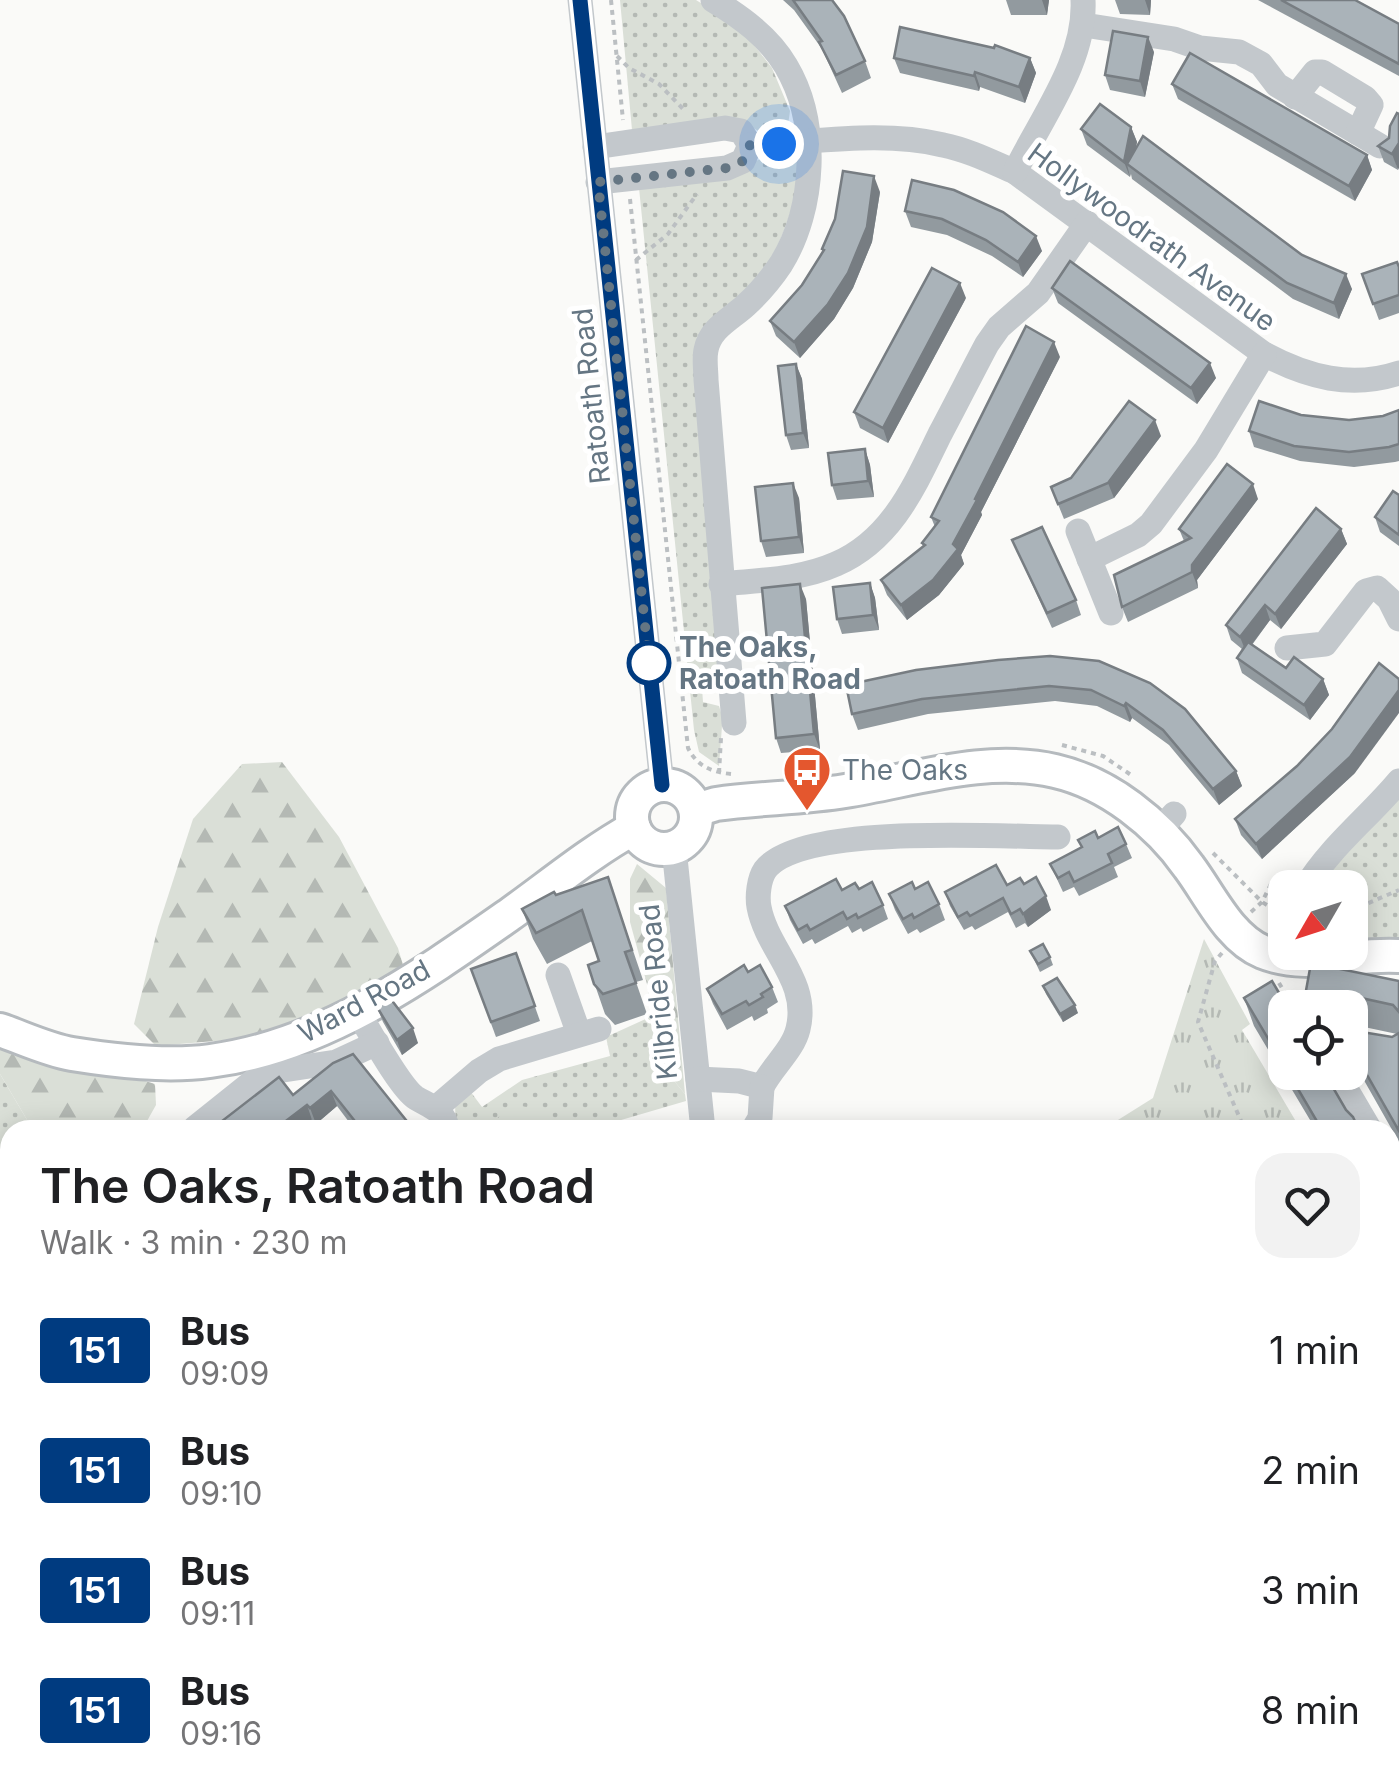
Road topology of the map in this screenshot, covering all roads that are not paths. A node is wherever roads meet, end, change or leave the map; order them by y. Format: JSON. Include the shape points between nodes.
{"nodes":[{"id":1,"x":580,"y":0,"type":"edge"},
{"id":2,"x":714,"y":0,"type":"edge"},
{"id":3,"x":1084,"y":13,"type":"edge"},
{"id":4,"x":808,"y":144,"type":"junction"},
{"id":5,"x":750,"y":145,"type":"junction"},
{"id":6,"x":595,"y":146,"type":"junction"},
{"id":7,"x":1380,"y":146,"type":"edge"},
{"id":8,"x":1015,"y":172,"type":"junction"},
{"id":9,"x":598,"y":182,"type":"junction"},
{"id":10,"x":1087,"y":223,"type":"junction"},
{"id":11,"x":1264,"y":354,"type":"junction"},
{"id":12,"x":1399,"y":373,"type":"edge"},
{"id":13,"x":1078,"y":532,"type":"dead end"},
{"id":14,"x":1089,"y":559,"type":"junction"},
{"id":15,"x":721,"y":584,"type":"junction"},
{"id":16,"x":1111,"y":612,"type":"dead end"},
{"id":17,"x":1399,"y":619,"type":"edge"},
{"id":18,"x":1286,"y":648,"type":"dead end"},
{"id":19,"x":732,"y":694,"type":"junction"},
{"id":20,"x":705,"y":695,"type":"dead end"},
{"id":21,"x":734,"y":724,"type":"road end"},
{"id":22,"x":1399,"y":782,"type":"edge"},
{"id":23,"x":662,"y":785,"type":"junction"},
{"id":24,"x":696,"y":810,"type":"junction"},
{"id":25,"x":634,"y":828,"type":"junction"},
{"id":26,"x":1058,"y":837,"type":"dead end"},
{"id":27,"x":674,"y":848,"type":"junction"},
{"id":28,"x":1316,"y":870,"type":"edge"},
{"id":29,"x":1399,"y":956,"type":"edge"},
{"id":30,"x":558,"y":976,"type":"dead end"},
{"id":31,"x":358,"y":1011,"type":"junction"},
{"id":32,"x":0,"y":1030,"type":"edge"},
{"id":33,"x":377,"y":1044,"type":"junction"},
{"id":34,"x":698,"y":1078,"type":"junction"},
{"id":35,"x":762,"y":1088,"type":"junction"},
{"id":36,"x":1347,"y":1090,"type":"edge"},
{"id":37,"x":442,"y":1119,"type":"edge"},
{"id":38,"x":200,"y":1120,"type":"edge"},
{"id":39,"x":702,"y":1120,"type":"edge"},
{"id":40,"x":759,"y":1120,"type":"edge"},
{"id":41,"x":1364,"y":1120,"type":"edge"}],
"edges":[{"from":1,"to":6,"type":"street","name":"Ratoath Road"},
{"from":2,"to":4,"type":"street","via":[[744,19],[788,68]]},
{"from":3,"to":7,"type":"street","via":[[1200,48],[1238,52],[1261,64],[1277,85]]},
{"from":3,"to":8,"type":"street","via":[[1076,54]]},
{"from":4,"to":5,"type":"street","name":"Hollywoodrath Avenue"},
{"from":4,"to":8,"type":"street","name":"Hollywoodrath Avenue","via":[[852,138],[927,142]]},
{"from":4,"to":15,"type":"street","via":[[811,169],[791,245],[706,349]]},
{"from":5,"to":6,"type":"street","name":"Hollywoodrath Avenue","via":[[741,131],[725,128]]},
{"from":5,"to":9,"type":"street","via":[[743,161],[727,168]]},
{"from":6,"to":9,"type":"street","name":"Ratoath Road"},
{"from":8,"to":10,"type":"street","name":"Hollywoodrath Avenue"},
{"from":9,"to":23,"type":"street","name":"Ratoath Road"},
{"from":10,"to":11,"type":"street","name":"Hollywoodrath Avenue"},
{"from":10,"to":15,"type":"street","via":[[1038,292],[987,344],[912,492],[882,533],[836,565],[798,577]]},
{"from":11,"to":12,"type":"street","name":"Hollywoodrath Avenue","via":[[1346,382]]},
{"from":11,"to":14,"type":"street","via":[[1151,524]]},
{"from":13,"to":14,"type":"street"},
{"from":14,"to":16,"type":"street"},
{"from":15,"to":19,"type":"street"},
{"from":17,"to":18,"type":"street","via":[[1377,588],[1366,591],[1325,644]]},
{"from":19,"to":20,"type":"street"},
{"from":19,"to":21,"type":"street"},
{"from":22,"to":28,"type":"street"},
{"from":23,"to":24,"type":"main road","via":[[680,789]]},
{"from":23,"to":25,"type":"main road","via":[[637,800]]},
{"from":24,"to":27,"type":"main road","via":[[690,837]]},
{"from":24,"to":29,"type":"main road","via":[[804,796],[869,775],[986,766],[1056,772],[1166,823],[1186,862],[1253,947],[1281,957]]},
{"from":25,"to":27,"type":"main road","via":[[646,844]]},
{"from":25,"to":31,"type":"main road","name":"Ward Road"},
{"from":26,"to":35,"type":"street","via":[[1025,848],[908,834],[779,858],[764,871],[759,906],[800,1007],[798,1032]]},
{"from":27,"to":34,"type":"street","name":"Kilbride Road"},
{"from":30,"to":37,"type":"street","via":[[589,1031],[480,1071]]},
{"from":31,"to":32,"type":"main road","name":"Ward Road","via":[[277,1045],[178,1064],[69,1054]]},
{"from":31,"to":33,"type":"street"},
{"from":33,"to":37,"type":"street","via":[[410,1092]]},
{"from":33,"to":38,"type":"street","via":[[214,1096]]},
{"from":34,"to":35,"type":"street"},
{"from":34,"to":39,"type":"street","name":"Kilbride Road"},
{"from":35,"to":40,"type":"street"},
{"from":36,"to":41,"type":"street"}]}
